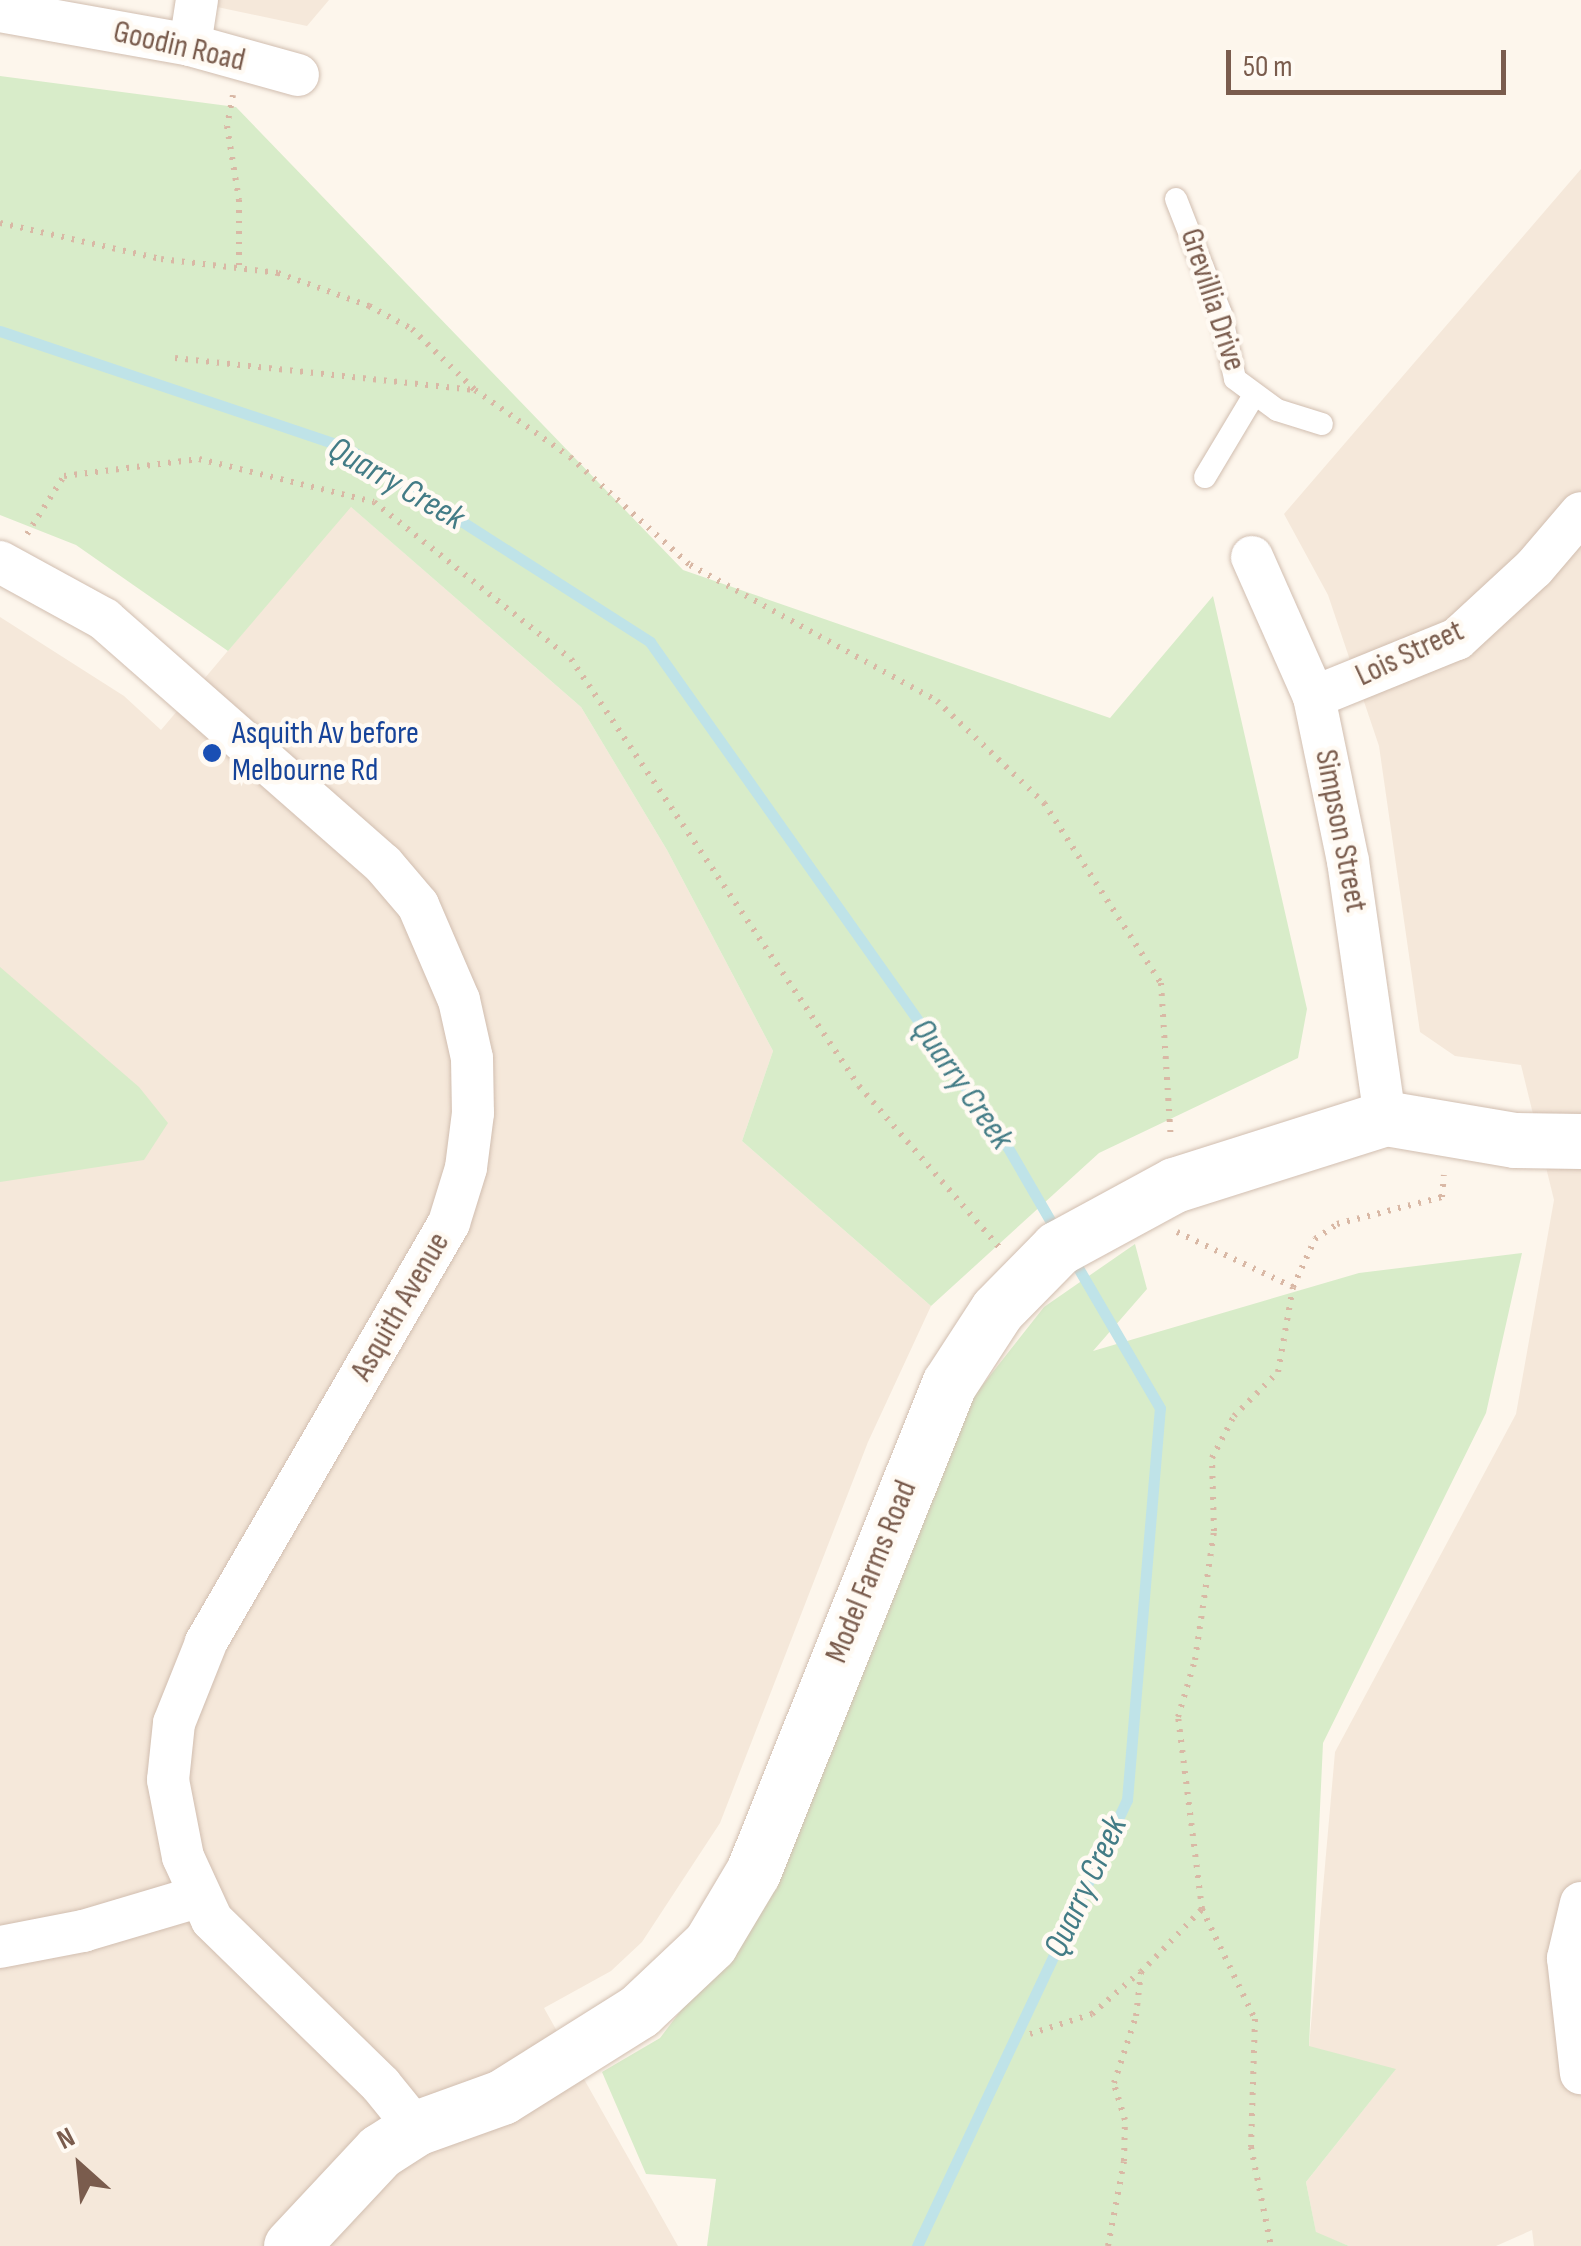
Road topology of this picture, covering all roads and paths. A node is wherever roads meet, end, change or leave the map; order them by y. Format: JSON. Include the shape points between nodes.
{"nodes":[{"id":1,"x":196,"y":0,"type":"edge"},
{"id":2,"x":0,"y":11,"type":"edge"},
{"id":3,"x":190,"y":45,"type":"junction"},
{"id":4,"x":298,"y":75,"type":"dead end"},
{"id":5,"x":227,"y":126,"type":"dead end"},
{"id":6,"x":1176,"y":199,"type":"dead end"},
{"id":7,"x":0,"y":223,"type":"edge"},
{"id":8,"x":240,"y":269,"type":"junction"},
{"id":9,"x":175,"y":358,"type":"dead end"},
{"id":10,"x":475,"y":390,"type":"junction"},
{"id":11,"x":1254,"y":396,"type":"junction"},
{"id":12,"x":1322,"y":424,"type":"dead end"},
{"id":13,"x":1205,"y":477,"type":"dead end"},
{"id":14,"x":1581,"y":513,"type":"edge"},
{"id":15,"x":30,"y":527,"type":"dead end"},
{"id":16,"x":1252,"y":557,"type":"dead end"},
{"id":17,"x":0,"y":562,"type":"edge"},
{"id":18,"x":1314,"y":697,"type":"junction"},
{"id":19,"x":1385,"y":1118,"type":"junction"},
{"id":20,"x":1446,"y":1128,"type":"junction"},
{"id":21,"x":1581,"y":1142,"type":"edge"},
{"id":22,"x":1174,"y":1185,"type":"junction"},
{"id":23,"x":1027,"y":1279,"type":"junction"},
{"id":24,"x":1294,"y":1286,"type":"junction"},
{"id":25,"x":197,"y":1897,"type":"junction"},
{"id":26,"x":1581,"y":1903,"type":"edge"},
{"id":27,"x":1202,"y":1909,"type":"junction"},
{"id":28,"x":0,"y":1947,"type":"edge"},
{"id":29,"x":1140,"y":1972,"type":"junction"},
{"id":30,"x":1030,"y":2034,"type":"dead end"},
{"id":31,"x":1581,"y":2073,"type":"edge"},
{"id":32,"x":416,"y":2128,"type":"junction"},
{"id":33,"x":291,"y":2246,"type":"edge"},
{"id":34,"x":1108,"y":2246,"type":"edge"},
{"id":35,"x":1271,"y":2246,"type":"edge"}],
"edges":[{"from":1,"to":3,"type":"street"},
{"from":2,"to":3,"type":"street","name":"Goodin Road"},
{"from":3,"to":4,"type":"street","name":"Goodin Road"},
{"from":5,"to":8,"type":"path"},
{"from":6,"to":11,"type":"lane","name":"Grevillia Drive","via":[[1221,314],[1229,368]]},
{"from":7,"to":8,"type":"path"},
{"from":8,"to":10,"type":"path","via":[[278,273],[369,306],[412,329]]},
{"from":9,"to":10,"type":"path"},
{"from":10,"to":22,"type":"path","via":[[570,457],[690,565],[937,701],[1044,803],[1161,983]]},
{"from":11,"to":12,"type":"lane","name":"Grevillia Drive"},
{"from":11,"to":13,"type":"lane","name":"Grevillia Drive"},
{"from":14,"to":18,"type":"street","name":"Lois Street","via":[[1457,639]]},
{"from":15,"to":23,"type":"path","via":[[64,476],[199,459],[374,502],[571,659],[859,1086]]},
{"from":16,"to":18,"type":"street","name":"Simpson Street"},
{"from":17,"to":25,"type":"street","name":"Asquith Avenue","via":[[104,619],[383,864],[418,905],[444,954],[472,1058],[466,1168],[449,1223],[206,1643],[182,1697],[170,1752],[170,1804]]},
{"from":18,"to":19,"type":"street","name":"Simpson Street","via":[[1348,862]]},
{"from":19,"to":20,"type":"street","name":"Model Farms Road"},
{"from":19,"to":22,"type":"street","name":"Model Farms Road"},
{"from":20,"to":21,"type":"street","name":"Model Farms Road"},
{"from":20,"to":24,"type":"path","via":[[1442,1197],[1337,1224],[1315,1238]]},
{"from":22,"to":23,"type":"street","name":"Model Farms Road","via":[[1058,1248]]},
{"from":22,"to":24,"type":"path","via":[[1178,1234]]},
{"from":23,"to":32,"type":"street","name":"Model Farms Road","via":[[997,1310],[949,1384],[753,1872],[710,1944],[639,2011],[517,2088]]},
{"from":24,"to":27,"type":"path","via":[[1278,1372],[1234,1416],[1212,1458],[1214,1531],[1195,1660],[1178,1716]]},
{"from":25,"to":28,"type":"street"},
{"from":25,"to":32,"type":"street","name":"Asquith Avenue"},
{"from":26,"to":31,"type":"street","via":[[1568,1958]]},
{"from":27,"to":29,"type":"path"},
{"from":27,"to":35,"type":"path","via":[[1254,2019],[1251,2147]]},
{"from":29,"to":30,"type":"path","via":[[1092,2014]]},
{"from":29,"to":34,"type":"path","via":[[1136,2016],[1114,2083],[1125,2120],[1124,2161]]},
{"from":32,"to":33,"type":"street","name":"Model Farms Road","via":[[380,2151]]}]}
